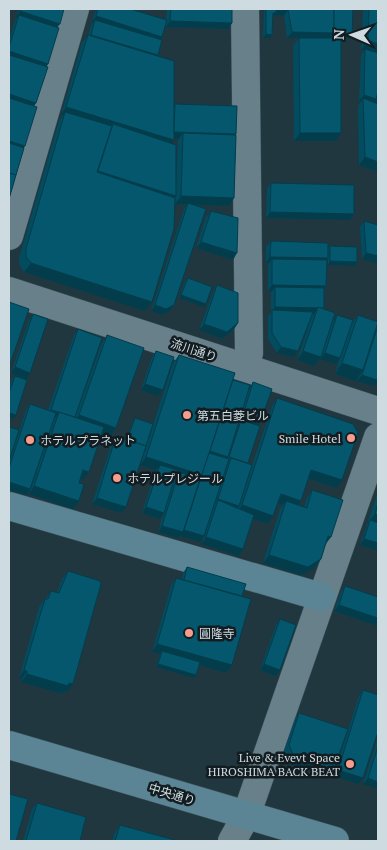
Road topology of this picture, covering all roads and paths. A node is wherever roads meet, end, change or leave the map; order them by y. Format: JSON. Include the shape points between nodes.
{"nodes":[{"id":1,"x":75,"y":9,"type":"edge"},
{"id":2,"x":245,"y":9,"type":"edge"},
{"id":3,"x":9,"y":236,"type":"edge"},
{"id":4,"x":9,"y":292,"type":"edge"},
{"id":5,"x":245,"y":367,"type":"junction"},
{"id":6,"x":378,"y":411,"type":"edge"},
{"id":7,"x":378,"y":437,"type":"edge"},
{"id":8,"x":9,"y":506,"type":"edge"},
{"id":9,"x":321,"y":597,"type":"junction"},
{"id":10,"x":9,"y":745,"type":"edge"},
{"id":11,"x":246,"y":816,"type":"junction"},
{"id":12,"x":232,"y":841,"type":"edge"},
{"id":13,"x":335,"y":841,"type":"edge"}],
"edges":[{"from":1,"to":3,"type":"street"},
{"from":2,"to":5,"type":"street","via":[[249,353]]},
{"from":4,"to":5,"type":"street","name":"流川通り"},
{"from":5,"to":6,"type":"street","name":"流川通り"},
{"from":7,"to":9,"type":"street"},
{"from":8,"to":9,"type":"street"},
{"from":9,"to":11,"type":"street"},
{"from":10,"to":11,"type":"street","name":"中央通り"},
{"from":11,"to":12,"type":"street"},
{"from":11,"to":13,"type":"street","name":"中央通り"}]}
